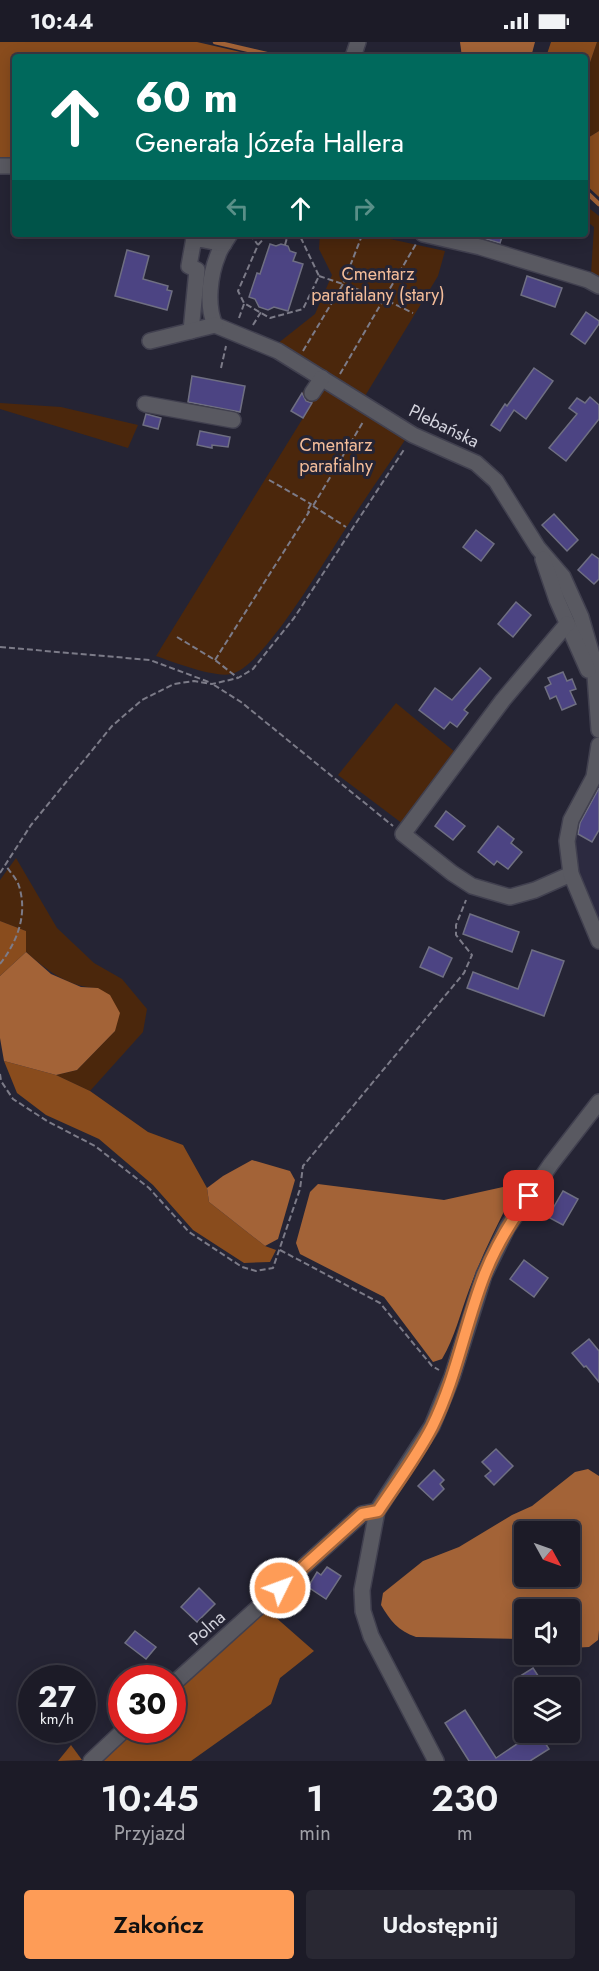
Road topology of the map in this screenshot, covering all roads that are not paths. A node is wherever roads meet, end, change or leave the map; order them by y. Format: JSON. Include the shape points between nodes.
{"nodes":[{"id":1,"x":227,"y":239,"type":"edge"},
{"id":2,"x":419,"y":239,"type":"edge"},
{"id":3,"x":599,"y":286,"type":"edge"},
{"id":4,"x":215,"y":325,"type":"junction"},
{"id":5,"x":190,"y":331,"type":"junction"},
{"id":6,"x":150,"y":341,"type":"dead end"},
{"id":7,"x":322,"y":378,"type":"junction"},
{"id":8,"x":312,"y":393,"type":"dead end"},
{"id":9,"x":145,"y":404,"type":"dead end"},
{"id":10,"x":233,"y":420,"type":"dead end"},
{"id":11,"x":538,"y":548,"type":"junction"},
{"id":12,"x":567,"y":624,"type":"junction"},
{"id":13,"x":596,"y":688,"type":"junction"},
{"id":14,"x":599,"y":730,"type":"edge"},
{"id":15,"x":599,"y":745,"type":"edge"},
{"id":16,"x":571,"y":874,"type":"junction"},
{"id":17,"x":599,"y":941,"type":"edge"},
{"id":18,"x":599,"y":1102,"type":"edge"},
{"id":19,"x":378,"y":1511,"type":"junction"},
{"id":20,"x":186,"y":1672,"type":"edge"},
{"id":21,"x":110,"y":1743,"type":"edge"},
{"id":22,"x":91,"y":1761,"type":"edge"},
{"id":23,"x":436,"y":1761,"type":"edge"}],
"edges":[{"from":1,"to":4,"type":"street","via":[[211,282],[211,315]]},
{"from":1,"to":5,"type":"street","via":[[194,238],[189,266],[197,270]]},
{"from":2,"to":3,"type":"street","via":[[480,247]]},
{"from":4,"to":5,"type":"street"},
{"from":4,"to":7,"type":"street","name":"Plebańska","via":[[234,325]]},
{"from":5,"to":6,"type":"street"},
{"from":7,"to":8,"type":"street"},
{"from":7,"to":11,"type":"street","name":"Plebańska","via":[[413,435],[476,463],[496,481]]},
{"from":9,"to":10,"type":"street"},
{"from":11,"to":12,"type":"street"},
{"from":11,"to":13,"type":"street","name":"Plebańska","via":[[563,577],[581,617],[594,662]]},
{"from":12,"to":13,"type":"street"},
{"from":12,"to":16,"type":"street","via":[[503,700],[403,834],[472,886],[510,897]]},
{"from":13,"to":14,"type":"street","name":"Plebańska"},
{"from":15,"to":16,"type":"street","via":[[594,777],[571,820],[567,841]]},
{"from":16,"to":17,"type":"street"},
{"from":18,"to":19,"type":"street","via":[[507,1228],[484,1275],[432,1426]]},
{"from":19,"to":20,"type":"street","name":"Polna","via":[[362,1514]]},
{"from":19,"to":23,"type":"street","via":[[362,1590],[363,1611],[371,1636]]},
{"from":21,"to":22,"type":"street"}]}
